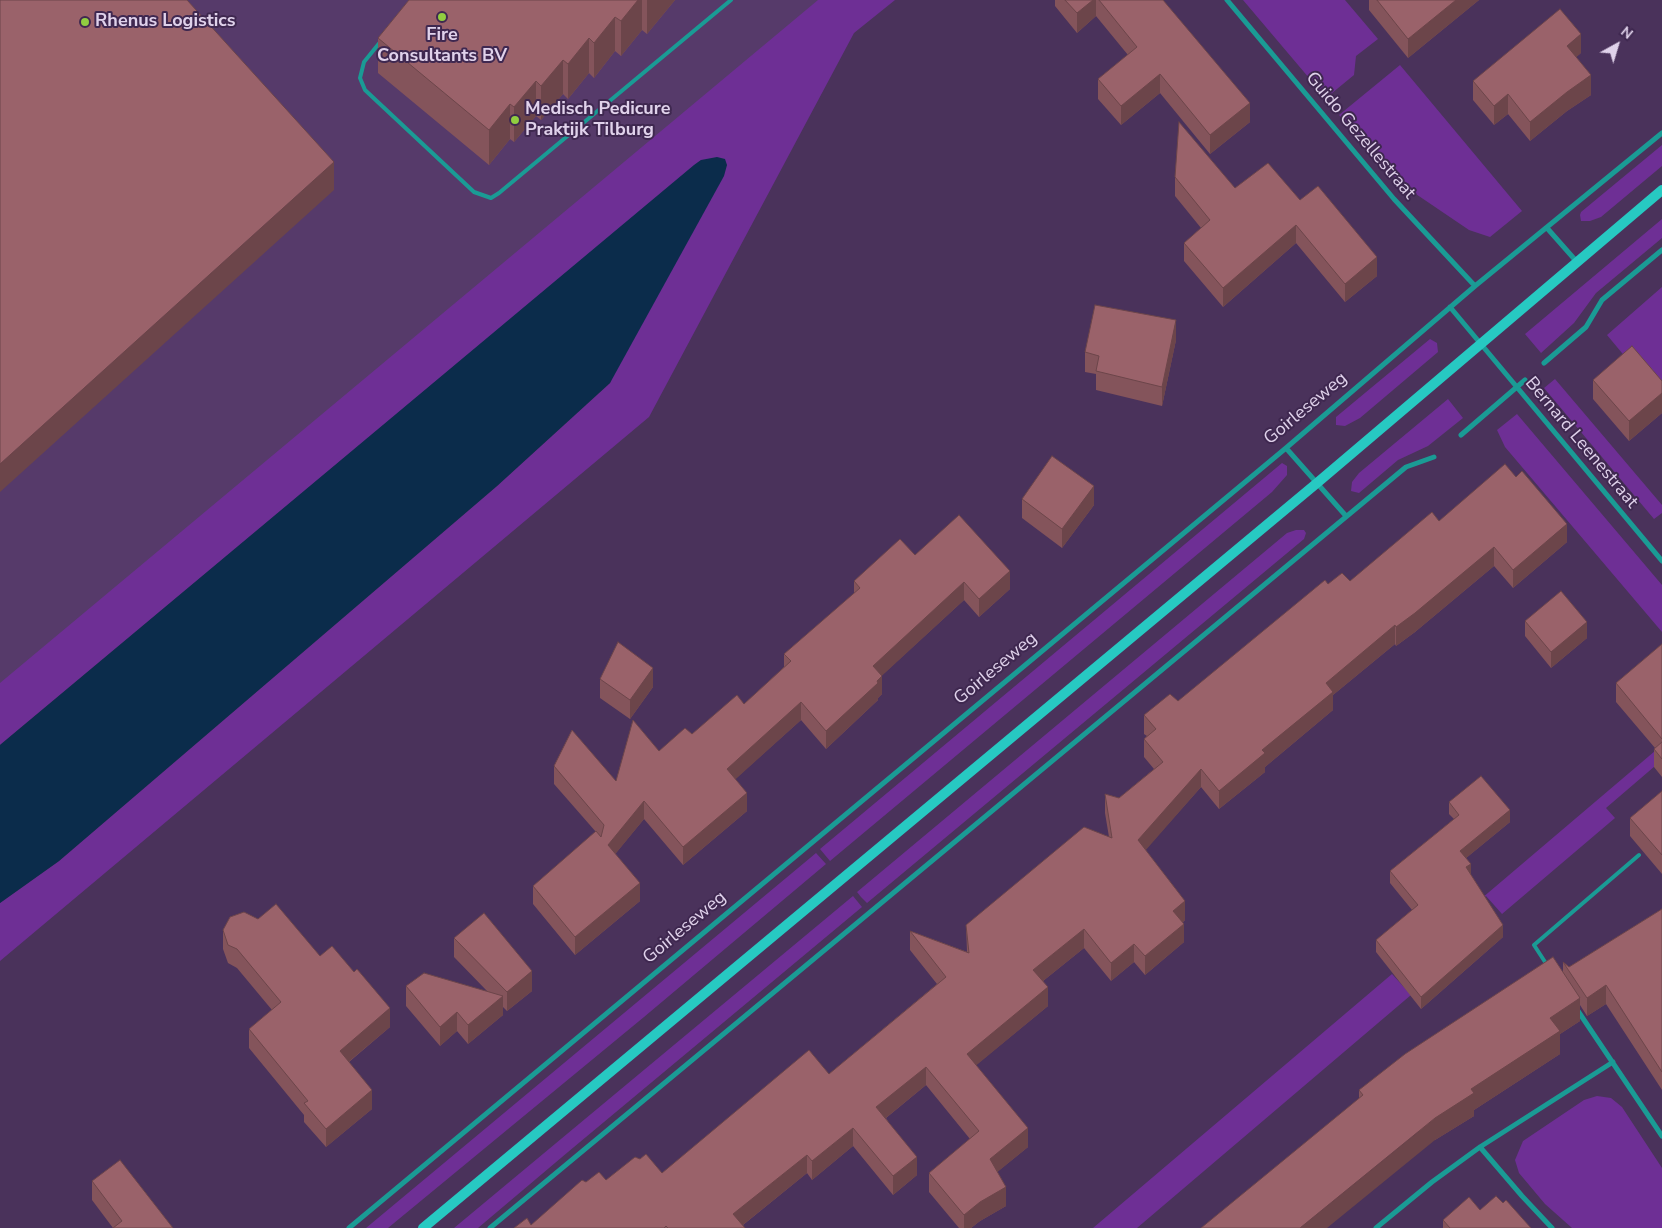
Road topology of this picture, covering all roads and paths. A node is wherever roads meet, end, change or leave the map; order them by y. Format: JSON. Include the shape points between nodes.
{"nodes":[{"id":1,"x":730,"y":0,"type":"edge"},
{"id":2,"x":1227,"y":0,"type":"edge"},
{"id":3,"x":382,"y":39,"type":"edge"},
{"id":4,"x":1662,"y":134,"type":"edge"},
{"id":5,"x":1662,"y":190,"type":"edge"},
{"id":6,"x":1547,"y":228,"type":"junction"},
{"id":7,"x":1662,"y":250,"type":"edge"},
{"id":8,"x":1577,"y":262,"type":"junction"},
{"id":9,"x":1475,"y":286,"type":"junction"},
{"id":10,"x":1450,"y":307,"type":"junction"},
{"id":11,"x":1481,"y":342,"type":"junction"},
{"id":12,"x":1544,"y":364,"type":"dead end"},
{"id":13,"x":1525,"y":380,"type":"dead end"},
{"id":14,"x":1516,"y":387,"type":"junction"},
{"id":15,"x":1461,"y":434,"type":"dead end"},
{"id":16,"x":1286,"y":448,"type":"junction"},
{"id":17,"x":1434,"y":458,"type":"dead end"},
{"id":18,"x":1316,"y":483,"type":"junction"},
{"id":19,"x":1346,"y":516,"type":"junction"},
{"id":20,"x":1662,"y":561,"type":"edge"},
{"id":21,"x":1639,"y":855,"type":"dead end"},
{"id":22,"x":1553,"y":973,"type":"edge"},
{"id":23,"x":1572,"y":1002,"type":"edge"},
{"id":24,"x":1613,"y":1062,"type":"junction"},
{"id":25,"x":1662,"y":1136,"type":"edge"},
{"id":26,"x":1480,"y":1147,"type":"junction"},
{"id":27,"x":349,"y":1228,"type":"edge"},
{"id":28,"x":423,"y":1228,"type":"edge"},
{"id":29,"x":490,"y":1228,"type":"edge"},
{"id":30,"x":1376,"y":1228,"type":"edge"},
{"id":31,"x":1552,"y":1228,"type":"edge"}],
"edges":[{"from":1,"to":3,"type":"lane","via":[[491,198],[474,192],[366,90],[360,78],[364,62]]},
{"from":2,"to":9,"type":"street","name":"Guido Gezellestraat","via":[[1394,199]]},
{"from":4,"to":6,"type":"street","name":"Goirleseweg"},
{"from":5,"to":8,"type":"street"},
{"from":6,"to":8,"type":"street"},
{"from":6,"to":9,"type":"street","name":"Goirleseweg"},
{"from":7,"to":12,"type":"street","via":[[1602,300],[1586,327]]},
{"from":8,"to":11,"type":"street"},
{"from":9,"to":10,"type":"street","name":"Goirleseweg"},
{"from":10,"to":11,"type":"street","name":"Bernard Leenestraat"},
{"from":10,"to":16,"type":"street","name":"Goirleseweg"},
{"from":11,"to":14,"type":"street","name":"Bernard Leenestraat"},
{"from":11,"to":18,"type":"street"},
{"from":13,"to":14,"type":"street"},
{"from":14,"to":15,"type":"street"},
{"from":14,"to":20,"type":"street","name":"Bernard Leenestraat"},
{"from":16,"to":18,"type":"street"},
{"from":16,"to":27,"type":"street","name":"Goirleseweg"},
{"from":17,"to":19,"type":"street","via":[[1406,467]]},
{"from":18,"to":19,"type":"street"},
{"from":18,"to":28,"type":"street"},
{"from":19,"to":29,"type":"street"},
{"from":21,"to":22,"type":"lane","via":[[1534,945]]},
{"from":23,"to":24,"type":"street"},
{"from":24,"to":25,"type":"street"},
{"from":24,"to":26,"type":"street"},
{"from":26,"to":30,"type":"street"},
{"from":26,"to":31,"type":"street"}]}
